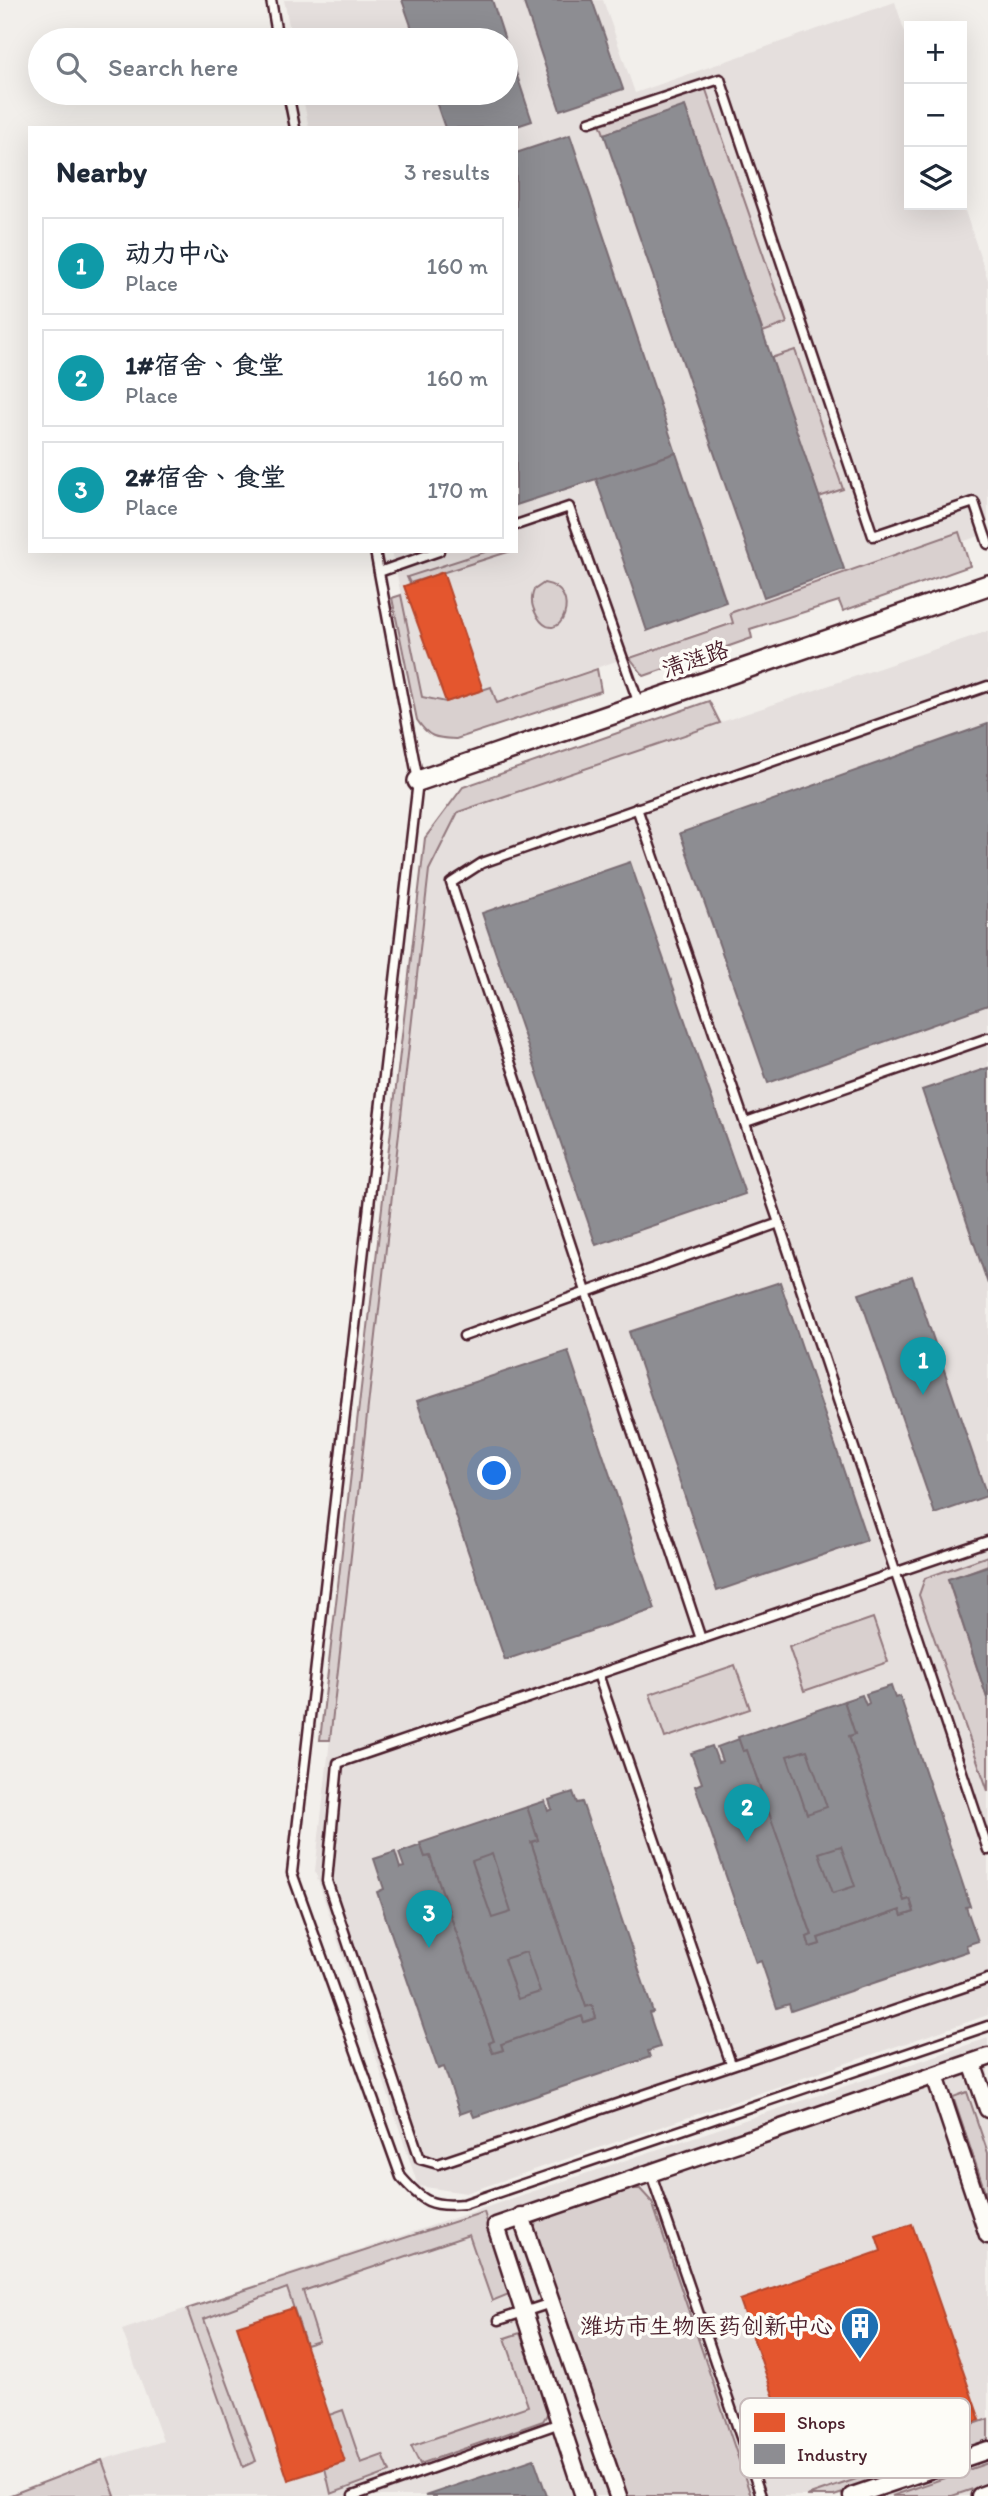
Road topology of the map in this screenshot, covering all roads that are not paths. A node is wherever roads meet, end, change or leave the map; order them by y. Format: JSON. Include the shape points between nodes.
{"nodes":[{"id":1,"x":271,"y":0,"type":"edge"},
{"id":2,"x":276,"y":28,"type":"edge"},
{"id":3,"x":290,"y":105,"type":"edge"},
{"id":4,"x":589,"y":122,"type":"dead end"},
{"id":5,"x":295,"y":126,"type":"edge"},
{"id":6,"x":518,"y":524,"type":"edge"},
{"id":7,"x":988,"y":544,"type":"edge"},
{"id":8,"x":375,"y":553,"type":"edge"},
{"id":9,"x":433,"y":553,"type":"edge"},
{"id":10,"x":379,"y":572,"type":"junction"},
{"id":11,"x":988,"y":585,"type":"edge"},
{"id":12,"x":988,"y":686,"type":"edge"},
{"id":13,"x":639,"y":704,"type":"junction"},
{"id":14,"x":418,"y":781,"type":"junction"},
{"id":15,"x":638,"y":808,"type":"junction"},
{"id":16,"x":988,"y":1038,"type":"edge"},
{"id":17,"x":746,"y":1122,"type":"junction"},
{"id":18,"x":779,"y":1223,"type":"junction"},
{"id":19,"x":586,"y":1292,"type":"junction"},
{"id":20,"x":464,"y":1336,"type":"dead end"},
{"id":21,"x":988,"y":1541,"type":"edge"},
{"id":22,"x":897,"y":1571,"type":"junction"},
{"id":23,"x":701,"y":1639,"type":"junction"},
{"id":24,"x":598,"y":1674,"type":"junction"},
{"id":25,"x":988,"y":1850,"type":"edge"},
{"id":26,"x":988,"y":1979,"type":"edge"},
{"id":27,"x":988,"y":2026,"type":"edge"},
{"id":28,"x":988,"y":2057,"type":"edge"},
{"id":29,"x":972,"y":2063,"type":"junction"},
{"id":30,"x":731,"y":2064,"type":"junction"},
{"id":31,"x":935,"y":2076,"type":"junction"},
{"id":32,"x":988,"y":2109,"type":"edge"},
{"id":33,"x":651,"y":2174,"type":"junction"},
{"id":34,"x":521,"y":2216,"type":"junction"},
{"id":35,"x":988,"y":2235,"type":"edge"},
{"id":36,"x":551,"y":2303,"type":"junction"},
{"id":37,"x":524,"y":2312,"type":"junction"},
{"id":38,"x":499,"y":2320,"type":"dead end"},
{"id":39,"x":560,"y":2423,"type":"junction"},
{"id":40,"x":740,"y":2435,"type":"edge"},
{"id":41,"x":988,"y":2450,"type":"edge"},
{"id":42,"x":970,"y":2456,"type":"edge"},
{"id":43,"x":755,"y":2478,"type":"edge"},
{"id":44,"x":905,"y":2478,"type":"edge"},
{"id":45,"x":988,"y":2493,"type":"edge"},
{"id":46,"x":353,"y":2496,"type":"edge"},
{"id":47,"x":584,"y":2496,"type":"edge"},
{"id":48,"x":618,"y":2496,"type":"edge"},
{"id":49,"x":761,"y":2496,"type":"edge"},
{"id":50,"x":852,"y":2496,"type":"edge"},
{"id":51,"x":980,"y":2496,"type":"edge"}],
"edges":[{"from":1,"to":2,"type":"lane"},
{"from":3,"to":5,"type":"lane"},
{"from":4,"to":7,"type":"lane","via":[[720,79],[873,536],[974,502]]},
{"from":6,"to":13,"type":"lane","via":[[569,507]]},
{"from":8,"to":10,"type":"lane"},
{"from":9,"to":10,"type":"lane"},
{"from":10,"to":14,"type":"lane"},
{"from":11,"to":13,"type":"street","name":"清涟路"},
{"from":12,"to":15,"type":"lane"},
{"from":13,"to":14,"type":"street","name":"清涟路"},
{"from":14,"to":27,"type":"lane","via":[[292,1873],[401,2177],[415,2193],[439,2207],[464,2204]]},
{"from":15,"to":17,"type":"lane"},
{"from":15,"to":19,"type":"lane","via":[[482,863],[451,883]]},
{"from":16,"to":17,"type":"lane"},
{"from":17,"to":18,"type":"lane"},
{"from":18,"to":19,"type":"lane"},
{"from":18,"to":22,"type":"lane"},
{"from":19,"to":20,"type":"lane"},
{"from":19,"to":23,"type":"lane"},
{"from":21,"to":22,"type":"lane"},
{"from":22,"to":23,"type":"lane"},
{"from":22,"to":25,"type":"lane"},
{"from":23,"to":24,"type":"lane"},
{"from":24,"to":30,"type":"lane"},
{"from":24,"to":30,"type":"lane","via":[[338,1763],[327,1881],[420,2159],[438,2164]]},
{"from":26,"to":30,"type":"lane"},
{"from":28,"to":29,"type":"street"},
{"from":29,"to":31,"type":"street"},
{"from":29,"to":32,"type":"street"},
{"from":31,"to":33,"type":"street"},
{"from":31,"to":35,"type":"street"},
{"from":33,"to":34,"type":"street"},
{"from":33,"to":40,"type":"lane"},
{"from":34,"to":36,"type":"street"},
{"from":34,"to":37,"type":"street","via":[[495,2226]]},
{"from":36,"to":37,"type":"lane"},
{"from":36,"to":48,"type":"street"},
{"from":37,"to":38,"type":"lane"},
{"from":37,"to":39,"type":"street"},
{"from":39,"to":46,"type":"lane"},
{"from":39,"to":47,"type":"street"},
{"from":41,"to":42,"type":"street"},
{"from":43,"to":49,"type":"lane"},
{"from":44,"to":50,"type":"street"},
{"from":45,"to":51,"type":"street"}]}
